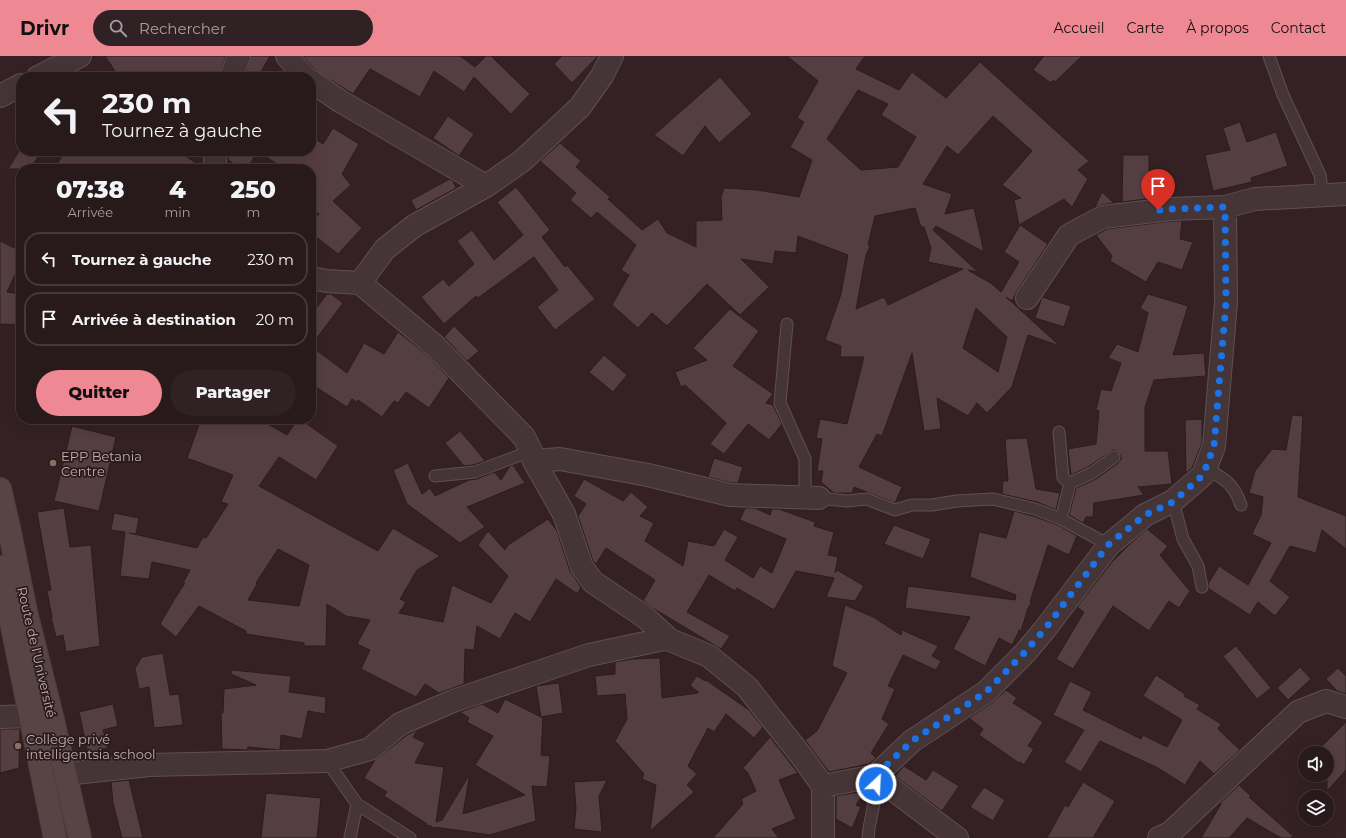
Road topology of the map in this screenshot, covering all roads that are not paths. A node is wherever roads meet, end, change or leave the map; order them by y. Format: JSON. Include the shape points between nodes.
{"nodes":[{"id":1,"x":80,"y":56,"type":"edge"},
{"id":2,"x":239,"y":56,"type":"edge"},
{"id":3,"x":287,"y":56,"type":"edge"},
{"id":4,"x":612,"y":56,"type":"edge"},
{"id":5,"x":1269,"y":56,"type":"edge"},
{"id":6,"x":48,"y":72,"type":"edge"},
{"id":7,"x":233,"y":72,"type":"edge"},
{"id":8,"x":301,"y":72,"type":"edge"},
{"id":9,"x":316,"y":84,"type":"edge"},
{"id":10,"x":16,"y":88,"type":"edge"},
{"id":11,"x":0,"y":96,"type":"edge"},
{"id":12,"x":486,"y":186,"type":"junction"},
{"id":13,"x":1346,"y":194,"type":"edge"},
{"id":14,"x":1323,"y":197,"type":"junction"},
{"id":15,"x":1225,"y":207,"type":"junction"},
{"id":16,"x":316,"y":279,"type":"edge"},
{"id":17,"x":360,"y":283,"type":"junction"},
{"id":18,"x":1027,"y":298,"type":"dead end"},
{"id":19,"x":787,"y":324,"type":"dead end"},
{"id":20,"x":1059,"y":432,"type":"dead end"},
{"id":21,"x":532,"y":456,"type":"junction"},
{"id":22,"x":1114,"y":457,"type":"dead end"},
{"id":23,"x":1206,"y":468,"type":"junction"},
{"id":24,"x":435,"y":476,"type":"dead end"},
{"id":25,"x":1070,"y":483,"type":"junction"},
{"id":26,"x":0,"y":489,"type":"edge"},
{"id":27,"x":812,"y":498,"type":"junction"},
{"id":28,"x":1173,"y":502,"type":"junction"},
{"id":29,"x":1241,"y":505,"type":"dead end"},
{"id":30,"x":1061,"y":519,"type":"junction"},
{"id":31,"x":1108,"y":545,"type":"junction"},
{"id":32,"x":0,"y":567,"type":"edge"},
{"id":33,"x":1202,"y":587,"type":"dead end"},
{"id":34,"x":670,"y":640,"type":"junction"},
{"id":35,"x":1346,"y":707,"type":"edge"},
{"id":36,"x":31,"y":716,"type":"junction"},
{"id":37,"x":0,"y":717,"type":"edge"},
{"id":38,"x":326,"y":761,"type":"junction"},
{"id":39,"x":65,"y":774,"type":"junction"},
{"id":40,"x":875,"y":776,"type":"junction"},
{"id":41,"x":823,"y":786,"type":"junction"},
{"id":42,"x":357,"y":804,"type":"junction"},
{"id":43,"x":56,"y":838,"type":"edge"},
{"id":44,"x":80,"y":838,"type":"edge"},
{"id":45,"x":350,"y":838,"type":"edge"},
{"id":46,"x":410,"y":838,"type":"edge"},
{"id":47,"x":823,"y":838,"type":"edge"},
{"id":48,"x":868,"y":838,"type":"edge"},
{"id":49,"x":957,"y":838,"type":"edge"},
{"id":50,"x":1159,"y":838,"type":"edge"}],
"edges":[{"from":1,"to":6,"type":"street"},
{"from":2,"to":7,"type":"street"},
{"from":3,"to":8,"type":"street"},
{"from":4,"to":12,"type":"street","via":[[602,76],[580,107],[522,161]]},
{"from":5,"to":14,"type":"lane","via":[[1283,95],[1320,176]]},
{"from":9,"to":12,"type":"street"},
{"from":10,"to":11,"type":"street"},
{"from":12,"to":17,"type":"street","via":[[414,226],[386,249]]},
{"from":13,"to":14,"type":"street"},
{"from":14,"to":15,"type":"street","via":[[1255,199]]},
{"from":15,"to":18,"type":"street","via":[[1172,209],[1103,217],[1069,235]]},
{"from":15,"to":23,"type":"street","via":[[1226,302],[1214,446]]},
{"from":16,"to":17,"type":"street"},
{"from":17,"to":21,"type":"street","via":[[434,345],[524,437]]},
{"from":19,"to":27,"type":"lane","via":[[780,402],[806,459]]},
{"from":20,"to":25,"type":"lane","via":[[1063,478]]},
{"from":21,"to":24,"type":"lane","via":[[475,472]]},
{"from":21,"to":27,"type":"street","via":[[648,475],[730,495]]},
{"from":21,"to":34,"type":"street","via":[[564,514],[582,568],[593,582],[645,616]]},
{"from":22,"to":25,"type":"lane"},
{"from":23,"to":28,"type":"street","via":[[1203,475]]},
{"from":23,"to":29,"type":"lane","via":[[1229,483],[1237,492]]},
{"from":25,"to":30,"type":"lane"},
{"from":26,"to":39,"type":"main road","name":"Route de l'Université","via":[[26,612]]},
{"from":27,"to":30,"type":"lane","via":[[847,501],[867,499],[895,510],[912,505],[993,499],[1035,509]]},
{"from":28,"to":31,"type":"street","via":[[1145,515]]},
{"from":28,"to":33,"type":"lane","via":[[1183,539],[1198,566]]},
{"from":30,"to":31,"type":"lane"},
{"from":31,"to":40,"type":"street","via":[[1045,629],[986,692],[912,741]]},
{"from":32,"to":36,"type":"main road","name":"Route de l'Université"},
{"from":34,"to":38,"type":"street","via":[[664,639],[589,655],[453,701],[400,724],[370,749]]},
{"from":34,"to":41,"type":"street","via":[[709,656],[747,687]]},
{"from":35,"to":50,"type":"street","via":[[1326,701],[1298,712],[1170,833]]},
{"from":36,"to":37,"type":"street"},
{"from":36,"to":43,"type":"main road","name":"Route de l'Université"},
{"from":38,"to":39,"type":"street","via":[[149,765]]},
{"from":38,"to":42,"type":"lane"},
{"from":39,"to":44,"type":"main road","name":"Route de l'Université"},
{"from":40,"to":41,"type":"street"},
{"from":40,"to":48,"type":"lane","via":[[876,793]]},
{"from":40,"to":49,"type":"street"},
{"from":41,"to":47,"type":"street"},
{"from":42,"to":45,"type":"lane"},
{"from":42,"to":46,"type":"lane"}]}
